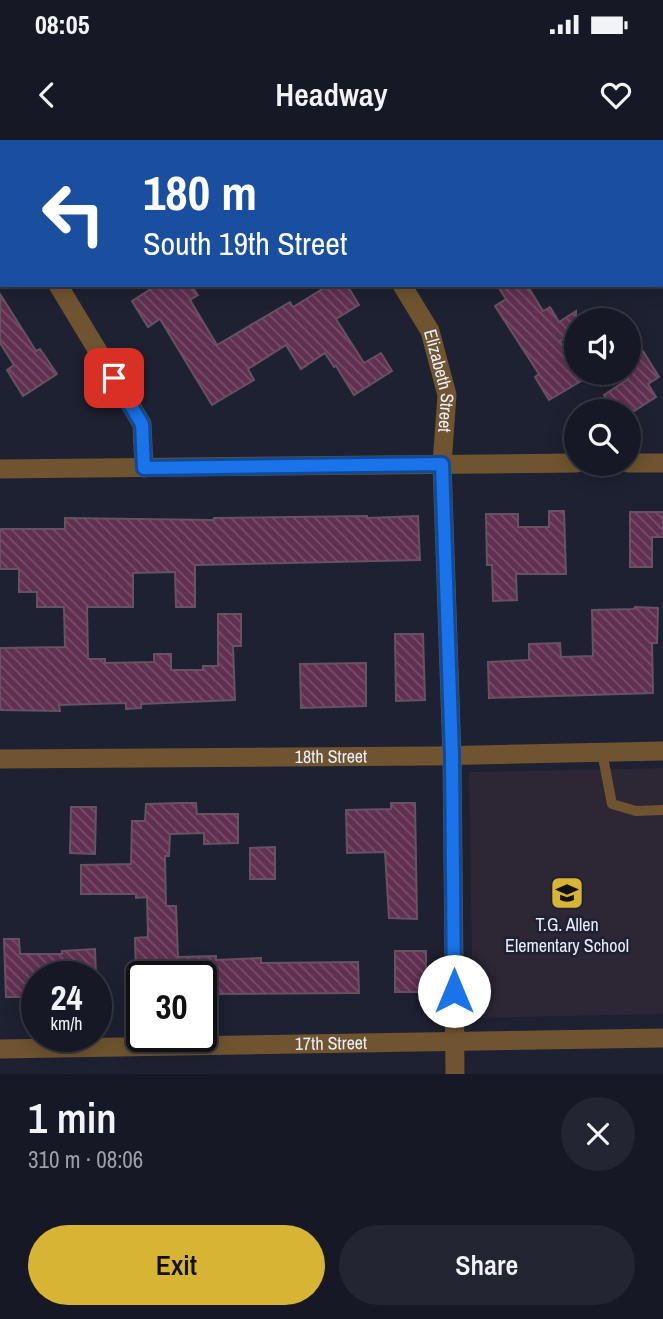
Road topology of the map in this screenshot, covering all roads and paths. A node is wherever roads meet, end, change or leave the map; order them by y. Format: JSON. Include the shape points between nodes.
{"nodes":[{"id":1,"x":59,"y":287,"type":"edge"},
{"id":2,"x":403,"y":287,"type":"edge"},
{"id":3,"x":564,"y":463,"type":"edge"},
{"id":4,"x":641,"y":463,"type":"edge"},
{"id":5,"x":663,"y":463,"type":"edge"},
{"id":6,"x":442,"y":464,"type":"junction"},
{"id":7,"x":144,"y":468,"type":"junction"},
{"id":8,"x":0,"y":469,"type":"edge"},
{"id":9,"x":663,"y":751,"type":"edge"},
{"id":10,"x":602,"y":752,"type":"junction"},
{"id":11,"x":452,"y":756,"type":"junction"},
{"id":12,"x":0,"y":759,"type":"edge"},
{"id":13,"x":663,"y":810,"type":"edge"},
{"id":14,"x":663,"y":1038,"type":"edge"},
{"id":15,"x":454,"y":1041,"type":"junction"},
{"id":16,"x":0,"y":1049,"type":"edge"},
{"id":17,"x":455,"y":1074,"type":"edge"}],
"edges":[{"from":1,"to":7,"type":"street","via":[[142,424]]},
{"from":2,"to":6,"type":"street","name":"Elizabeth Street","via":[[430,331],[447,396]]},
{"from":3,"to":6,"type":"street"},
{"from":4,"to":5,"type":"street"},
{"from":6,"to":7,"type":"street"},
{"from":6,"to":11,"type":"street","name":"Elizabeth Street"},
{"from":7,"to":8,"type":"street"},
{"from":9,"to":10,"type":"street","name":"18th Street"},
{"from":10,"to":11,"type":"street","name":"18th Street"},
{"from":10,"to":13,"type":"lane","via":[[612,804],[636,811]]},
{"from":11,"to":12,"type":"street","name":"18th Street"},
{"from":11,"to":15,"type":"street","name":"Elizabeth Street"},
{"from":14,"to":15,"type":"street","name":"17th Street"},
{"from":15,"to":16,"type":"street","name":"17th Street"},
{"from":15,"to":17,"type":"street","name":"Elizabeth Street"}]}
